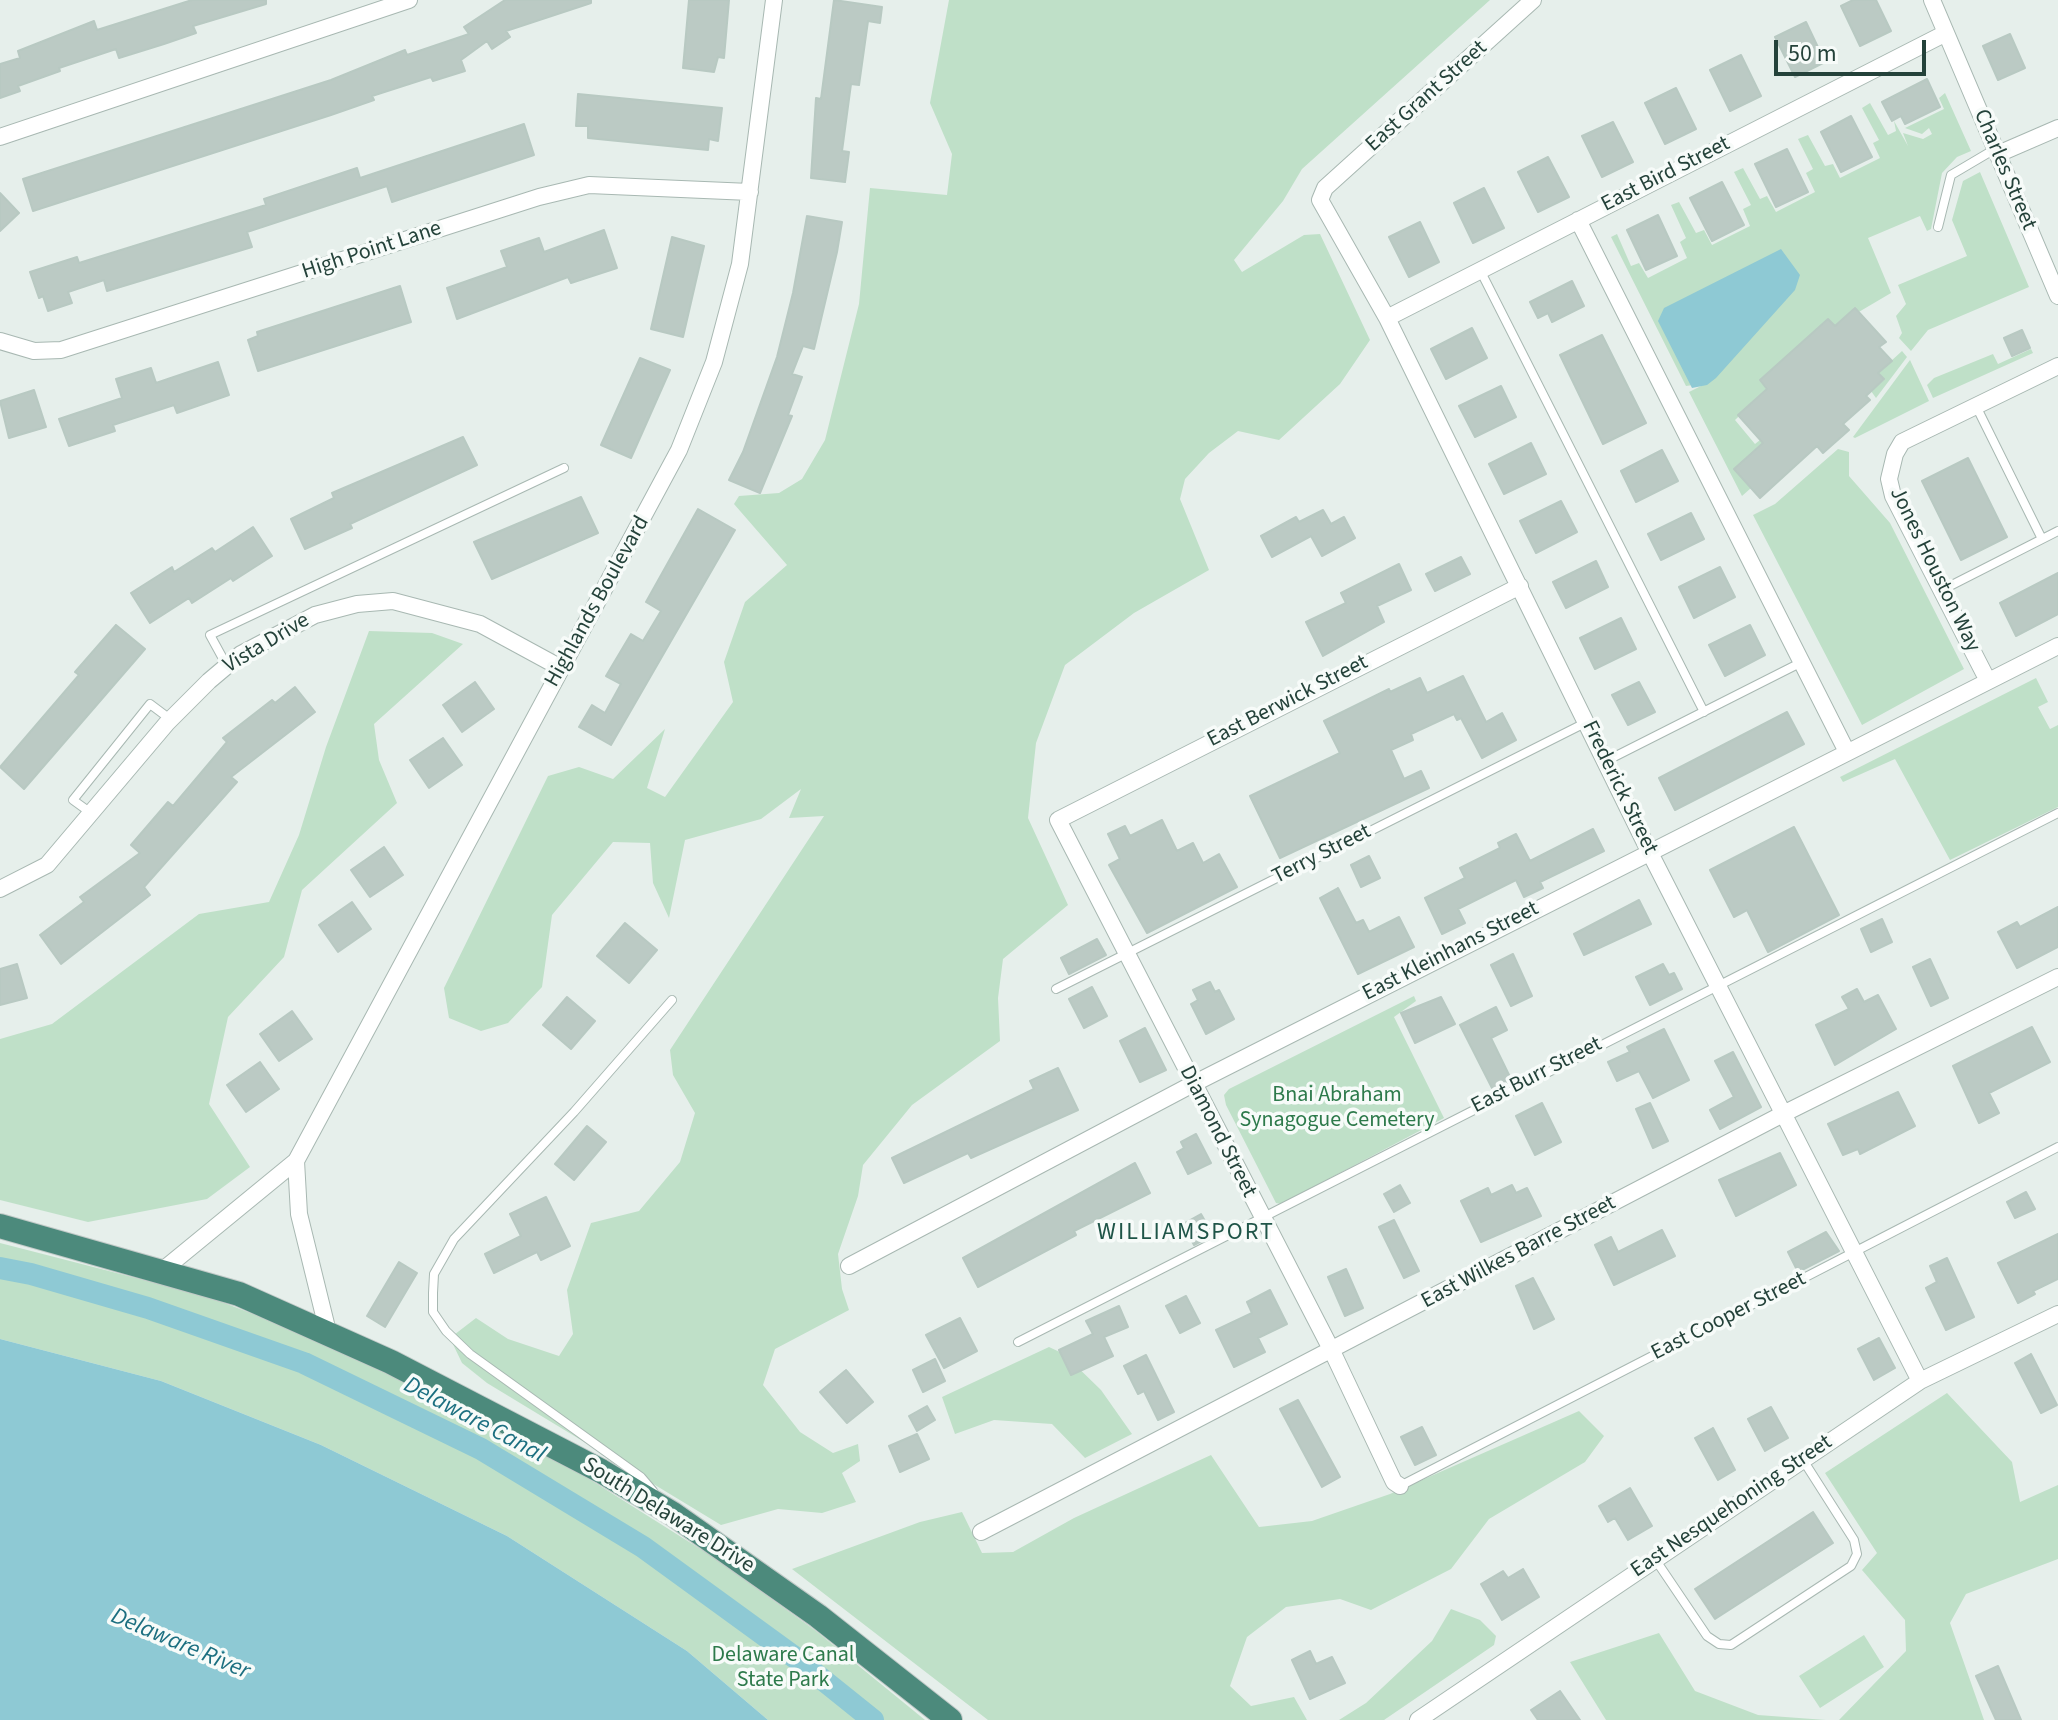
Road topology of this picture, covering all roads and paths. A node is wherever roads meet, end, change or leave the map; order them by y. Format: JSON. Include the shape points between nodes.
{"nodes":[{"id":1,"x":409,"y":0,"type":"edge"},
{"id":2,"x":774,"y":0,"type":"edge"},
{"id":3,"x":1533,"y":0,"type":"edge"},
{"id":4,"x":1932,"y":0,"type":"edge"},
{"id":5,"x":1946,"y":33,"type":"junction"},
{"id":6,"x":2058,"y":128,"type":"edge"},
{"id":7,"x":0,"y":137,"type":"edge"},
{"id":8,"x":1996,"y":152,"type":"junction"},
{"id":9,"x":750,"y":192,"type":"junction"},
{"id":10,"x":1320,"y":194,"type":"joint"},
{"id":11,"x":1578,"y":220,"type":"junction"},
{"id":12,"x":1938,"y":227,"type":"dead end"},
{"id":13,"x":1480,"y":270,"type":"junction"},
{"id":14,"x":2058,"y":296,"type":"edge"},
{"id":15,"x":1387,"y":318,"type":"junction"},
{"id":16,"x":0,"y":341,"type":"edge"},
{"id":17,"x":2058,"y":366,"type":"edge"},
{"id":18,"x":1976,"y":406,"type":"junction"},
{"id":19,"x":564,"y":468,"type":"dead end"},
{"id":20,"x":2058,"y":531,"type":"edge"},
{"id":21,"x":2042,"y":539,"type":"junction"},
{"id":22,"x":1520,"y":586,"type":"junction"},
{"id":23,"x":1942,"y":590,"type":"junction"},
{"id":24,"x":2058,"y":646,"type":"edge"},
{"id":25,"x":1802,"y":662,"type":"junction"},
{"id":26,"x":227,"y":666,"type":"junction"},
{"id":27,"x":561,"y":668,"type":"junction"},
{"id":28,"x":1988,"y":681,"type":"junction"},
{"id":29,"x":1704,"y":712,"type":"junction"},
{"id":30,"x":170,"y":720,"type":"junction"},
{"id":31,"x":1588,"y":722,"type":"junction"},
{"id":32,"x":1847,"y":752,"type":"junction"},
{"id":33,"x":1606,"y":761,"type":"junction"},
{"id":34,"x":2058,"y":813,"type":"edge"},
{"id":35,"x":92,"y":815,"type":"junction"},
{"id":36,"x":1058,"y":820,"type":"joint"},
{"id":37,"x":1649,"y":851,"type":"junction"},
{"id":38,"x":0,"y":889,"type":"edge"},
{"id":39,"x":1124,"y":953,"type":"junction"},
{"id":40,"x":2058,"y":977,"type":"edge"},
{"id":41,"x":1718,"y":984,"type":"junction"},
{"id":42,"x":1056,"y":989,"type":"dead end"},
{"id":43,"x":672,"y":1000,"type":"dead end"},
{"id":44,"x":1193,"y":1084,"type":"junction"},
{"id":45,"x":1785,"y":1113,"type":"junction"},
{"id":46,"x":2058,"y":1147,"type":"edge"},
{"id":47,"x":296,"y":1161,"type":"junction"},
{"id":48,"x":1260,"y":1217,"type":"junction"},
{"id":49,"x":0,"y":1226,"type":"edge"},
{"id":50,"x":1855,"y":1252,"type":"junction"},
{"id":51,"x":849,"y":1266,"type":"dead end"},
{"id":52,"x":163,"y":1270,"type":"junction"},
{"id":53,"x":2058,"y":1314,"type":"edge"},
{"id":54,"x":328,"y":1332,"type":"junction"},
{"id":55,"x":1018,"y":1342,"type":"dead end"},
{"id":56,"x":1332,"y":1351,"type":"junction"},
{"id":57,"x":1920,"y":1381,"type":"junction"},
{"id":58,"x":1803,"y":1460,"type":"junction"},
{"id":59,"x":1400,"y":1486,"type":"joint"},
{"id":60,"x":673,"y":1514,"type":"junction"},
{"id":61,"x":981,"y":1532,"type":"dead end"},
{"id":62,"x":1655,"y":1559,"type":"junction"},
{"id":63,"x":950,"y":1720,"type":"edge"},
{"id":64,"x":1418,"y":1720,"type":"edge"}],
"edges":[{"from":1,"to":7,"type":"street"},
{"from":2,"to":9,"type":"street","name":"Highlands Boulevard"},
{"from":3,"to":10,"type":"street","name":"East Grant Street"},
{"from":4,"to":5,"type":"street","name":"Charles Street"},
{"from":5,"to":8,"type":"street","name":"Charles Street"},
{"from":5,"to":11,"type":"street","name":"East Bird Street"},
{"from":6,"to":8,"type":"street"},
{"from":8,"to":12,"type":"lane","via":[[1951,175]]},
{"from":8,"to":14,"type":"street","name":"Charles Street"},
{"from":9,"to":16,"type":"street","name":"High Point Lane","via":[[589,185],[61,350],[34,351]]},
{"from":9,"to":27,"type":"street","name":"Highlands Boulevard","via":[[740,264],[714,362],[679,450]]},
{"from":10,"to":15,"type":"street","name":"Frederick Street"},
{"from":11,"to":13,"type":"street","name":"East Bird Street"},
{"from":11,"to":25,"type":"street"},
{"from":13,"to":15,"type":"street","name":"East Bird Street"},
{"from":13,"to":29,"type":"lane"},
{"from":15,"to":22,"type":"street","name":"Frederick Street"},
{"from":17,"to":18,"type":"street","name":"Jones Houston Way"},
{"from":18,"to":21,"type":"lane"},
{"from":18,"to":23,"type":"street","name":"Jones Houston Way","via":[[1902,442],[1889,479]]},
{"from":19,"to":26,"type":"lane","via":[[210,635]]},
{"from":20,"to":21,"type":"lane"},
{"from":21,"to":23,"type":"lane"},
{"from":22,"to":31,"type":"street","name":"Frederick Street"},
{"from":22,"to":36,"type":"street","name":"East Berwick Street"},
{"from":23,"to":28,"type":"street","name":"Jones Houston Way"},
{"from":24,"to":28,"type":"street","name":"East Kleinhans Street"},
{"from":25,"to":29,"type":"lane"},
{"from":25,"to":32,"type":"street"},
{"from":26,"to":27,"type":"street","name":"Vista Drive","via":[[315,615],[393,601],[480,624]]},
{"from":26,"to":30,"type":"street","name":"Vista Drive"},
{"from":27,"to":47,"type":"street","name":"Highlands Boulevard"},
{"from":28,"to":32,"type":"street","name":"East Kleinhans Street"},
{"from":29,"to":33,"type":"lane"},
{"from":30,"to":35,"type":"street","name":"Vista Drive"},
{"from":30,"to":35,"type":"lane","via":[[150,704],[73,800]]},
{"from":31,"to":33,"type":"street","name":"Frederick Street"},
{"from":31,"to":39,"type":"lane","name":"Terry Street"},
{"from":32,"to":37,"type":"street","name":"East Kleinhans Street"},
{"from":33,"to":37,"type":"street","name":"Frederick Street"},
{"from":34,"to":41,"type":"lane","name":"East Burr Street"},
{"from":35,"to":38,"type":"street","name":"Vista Drive","via":[[47,865]]},
{"from":36,"to":39,"type":"street","name":"Diamond Street"},
{"from":37,"to":41,"type":"street","name":"Frederick Street"},
{"from":37,"to":44,"type":"street","name":"East Kleinhans Street"},
{"from":39,"to":42,"type":"lane","name":"Terry Street"},
{"from":39,"to":44,"type":"street","name":"Diamond Street"},
{"from":40,"to":45,"type":"street","name":"East Wilkes Barre Street"},
{"from":41,"to":45,"type":"street","name":"Frederick Street"},
{"from":41,"to":48,"type":"lane","name":"East Burr Street"},
{"from":43,"to":60,"type":"lane","via":[[454,1239],[434,1274],[433,1312],[470,1354],[641,1477]]},
{"from":44,"to":48,"type":"street","name":"Diamond Street"},
{"from":44,"to":51,"type":"street","name":"East Kleinhans Street"},
{"from":45,"to":50,"type":"street","name":"Frederick Street"},
{"from":45,"to":56,"type":"street","name":"East Wilkes Barre Street"},
{"from":46,"to":50,"type":"lane","name":"East Cooper Street"},
{"from":47,"to":52,"type":"street","name":"Highlands Boulevard"},
{"from":47,"to":54,"type":"street","via":[[299,1214]]},
{"from":48,"to":55,"type":"lane","name":"East Burr Street"},
{"from":48,"to":56,"type":"street","name":"Diamond Street"},
{"from":49,"to":52,"type":"highway","name":"South Delaware Drive"},
{"from":50,"to":57,"type":"street","name":"Frederick Street"},
{"from":50,"to":59,"type":"lane","name":"East Cooper Street"},
{"from":52,"to":54,"type":"highway","name":"South Delaware Drive","via":[[239,1294]]},
{"from":53,"to":57,"type":"street","name":"East Nesquehoning Street"},
{"from":54,"to":60,"type":"highway","name":"South Delaware Drive","via":[[601,1471]]},
{"from":56,"to":59,"type":"street","name":"Diamond Street"},
{"from":56,"to":61,"type":"street","name":"East Wilkes Barre Street"},
{"from":57,"to":58,"type":"street","name":"East Nesquehoning Street"},
{"from":58,"to":62,"type":"street","name":"East Nesquehoning Street"},
{"from":58,"to":62,"type":"lane","via":[[1854,1540],[1857,1554],[1851,1566],[1731,1645],[1707,1636]]},
{"from":60,"to":63,"type":"highway","name":"South Delaware Drive","via":[[807,1608]]},
{"from":62,"to":64,"type":"street","name":"East Nesquehoning Street"}]}
